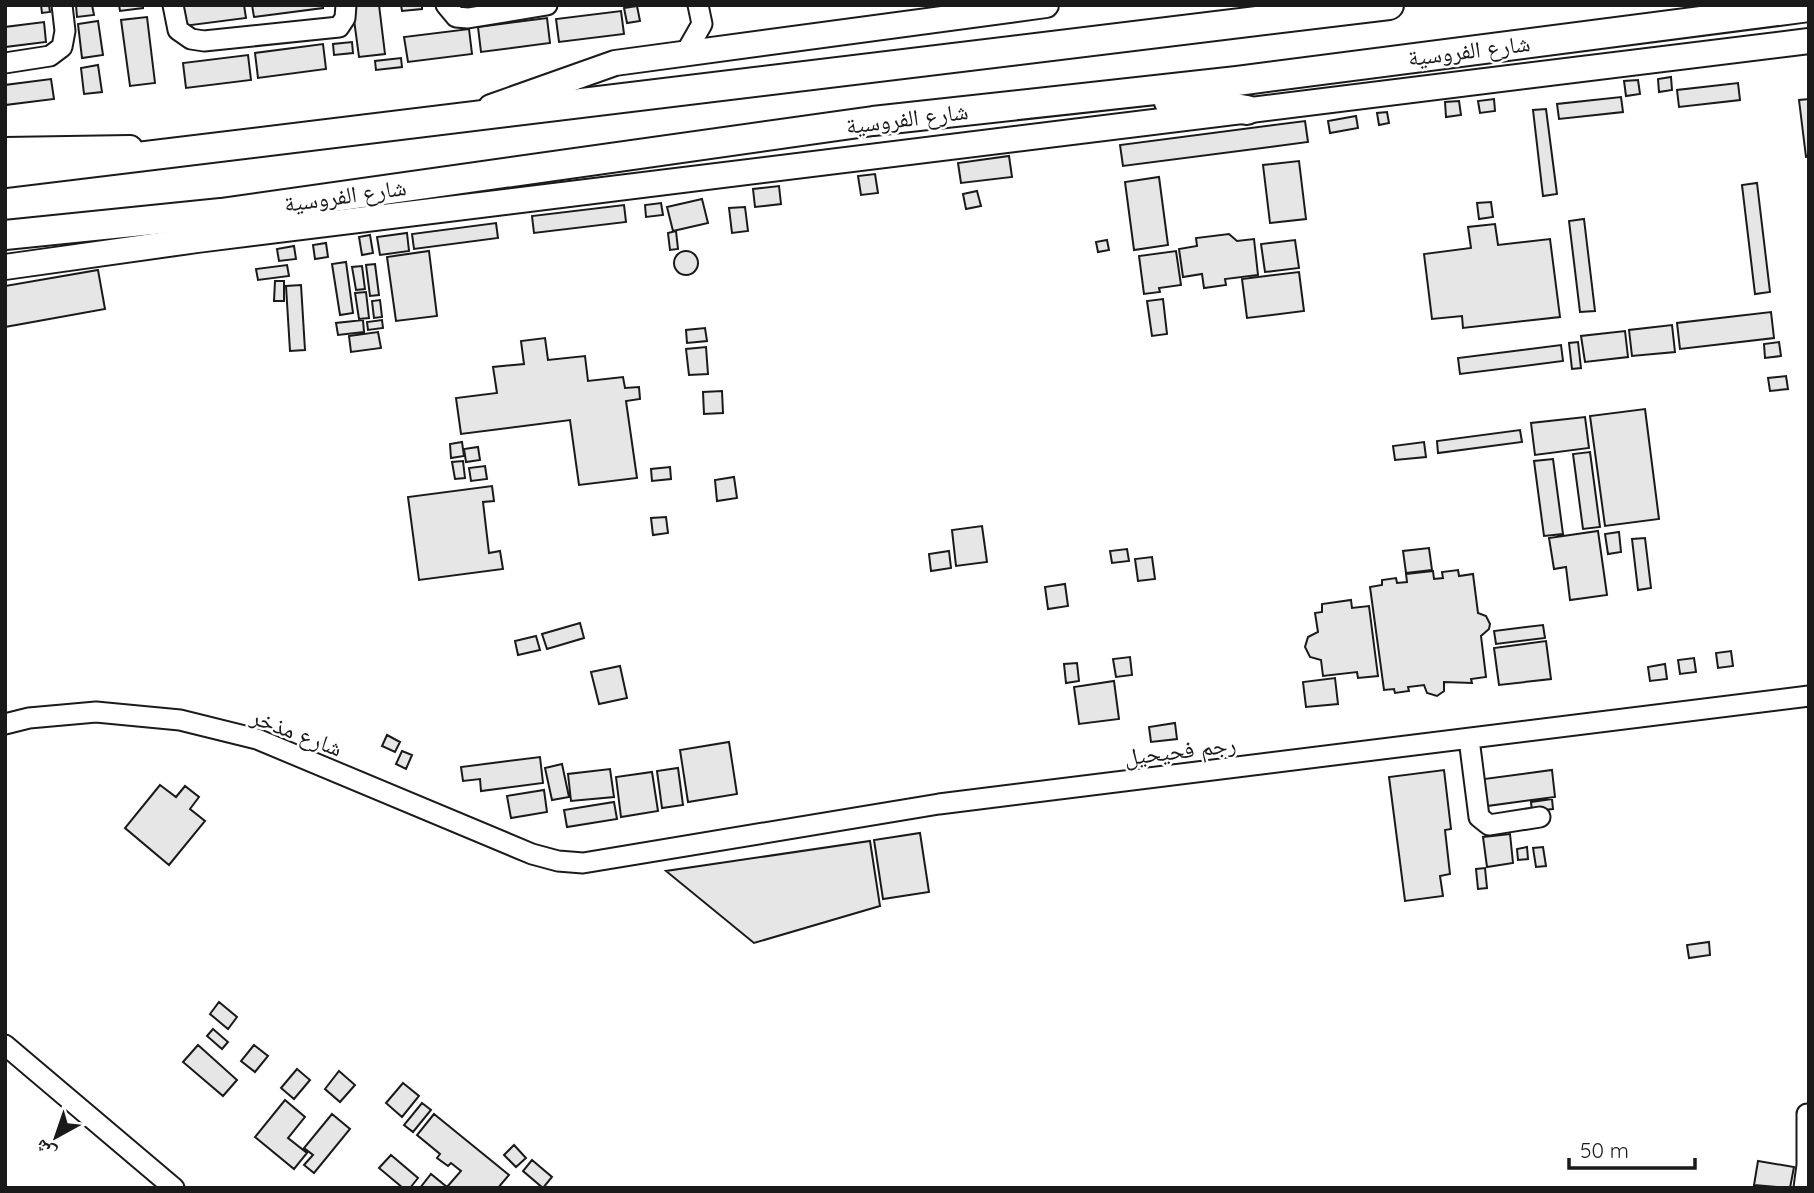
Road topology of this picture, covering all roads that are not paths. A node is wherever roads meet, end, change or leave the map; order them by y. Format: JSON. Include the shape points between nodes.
{"nodes":[{"id":1,"x":62,"y":5,"type":"edge"},
{"id":2,"x":173,"y":5,"type":"edge"},
{"id":3,"x":346,"y":5,"type":"edge"},
{"id":4,"x":446,"y":5,"type":"edge"},
{"id":5,"x":547,"y":5,"type":"edge"},
{"id":6,"x":1046,"y":5,"type":"edge"},
{"id":7,"x":1282,"y":5,"type":"edge"},
{"id":8,"x":1389,"y":5,"type":"edge"},
{"id":9,"x":1809,"y":7,"type":"edge"},
{"id":10,"x":700,"y":15,"type":"edge"},
{"id":11,"x":1235,"y":24,"type":"junction"},
{"id":12,"x":1809,"y":24,"type":"edge"},
{"id":13,"x":1565,"y":39,"type":"junction"},
{"id":14,"x":1809,"y":41,"type":"edge"},
{"id":15,"x":734,"y":46,"type":"junction"},
{"id":16,"x":686,"y":52,"type":"junction"},
{"id":17,"x":5,"y":63,"type":"edge"},
{"id":18,"x":1247,"y":110,"type":"junction"},
{"id":19,"x":873,"y":121,"type":"junction"},
{"id":20,"x":450,"y":122,"type":"junction"},
{"id":21,"x":190,"y":149,"type":"junction"},
{"id":22,"x":5,"y":150,"type":"edge"},
{"id":23,"x":5,"y":173,"type":"edge"},
{"id":24,"x":92,"y":227,"type":"junction"},
{"id":25,"x":5,"y":235,"type":"edge"},
{"id":26,"x":5,"y":248,"type":"edge"},
{"id":27,"x":5,"y":267,"type":"edge"},
{"id":28,"x":1809,"y":696,"type":"edge"},
{"id":29,"x":5,"y":724,"type":"edge"},
{"id":30,"x":1469,"y":739,"type":"junction"},
{"id":31,"x":1540,"y":817,"type":"dead end"},
{"id":32,"x":558,"y":861,"type":"joint"},
{"id":33,"x":5,"y":1045,"type":"edge"},
{"id":34,"x":1801,"y":1115,"type":"edge"},
{"id":35,"x":1808,"y":1165,"type":"edge"},
{"id":36,"x":174,"y":1188,"type":"edge"},
{"id":37,"x":1804,"y":1188,"type":"edge"}],
"edges":[{"from":1,"to":17,"type":"street","via":[[62,47],[50,56]]},
{"from":2,"to":3,"type":"street","via":[[178,30],[204,41],[339,27]]},
{"from":4,"to":5,"type":"street","via":[[456,17],[468,18]]},
{"from":6,"to":15,"type":"main road"},
{"from":7,"to":11,"type":"highway"},
{"from":8,"to":11,"type":"highway"},
{"from":9,"to":13,"type":"highway","name":"شارع الفروسية"},
{"from":10,"to":15,"type":"street"},
{"from":10,"to":16,"type":"street"},
{"from":11,"to":20,"type":"highway"},
{"from":12,"to":13,"type":"highway","via":[[1652,41]]},
{"from":13,"to":19,"type":"highway","name":"شارع الفروسية"},
{"from":14,"to":18,"type":"main road","name":"شارع الفروسية"},
{"from":15,"to":16,"type":"main road"},
{"from":16,"to":20,"type":"main road","via":[[615,63]]},
{"from":18,"to":19,"type":"highway","via":[[1173,102],[940,125]]},
{"from":18,"to":27,"type":"main road","name":"شارع الفروسية"},
{"from":19,"to":24,"type":"highway","name":"شارع الفروسية"},
{"from":20,"to":21,"type":"highway"},
{"from":21,"to":22,"type":"main road"},
{"from":21,"to":23,"type":"highway"},
{"from":24,"to":25,"type":"highway","name":"شارع الفروسية"},
{"from":24,"to":26,"type":"highway"},
{"from":28,"to":30,"type":"street","name":"رجم فحيحيل"},
{"from":29,"to":32,"type":"street","name":"شارع مذخر","via":[[96,712],[180,719],[257,739],[532,855]]},
{"from":30,"to":31,"type":"street","via":[[1479,817],[1489,825]]},
{"from":30,"to":32,"type":"street","name":"رجم فحيحيل","via":[[939,803],[583,863]]},
{"from":33,"to":36,"type":"street"},
{"from":34,"to":35,"type":"street"},
{"from":35,"to":37,"type":"street"}]}
